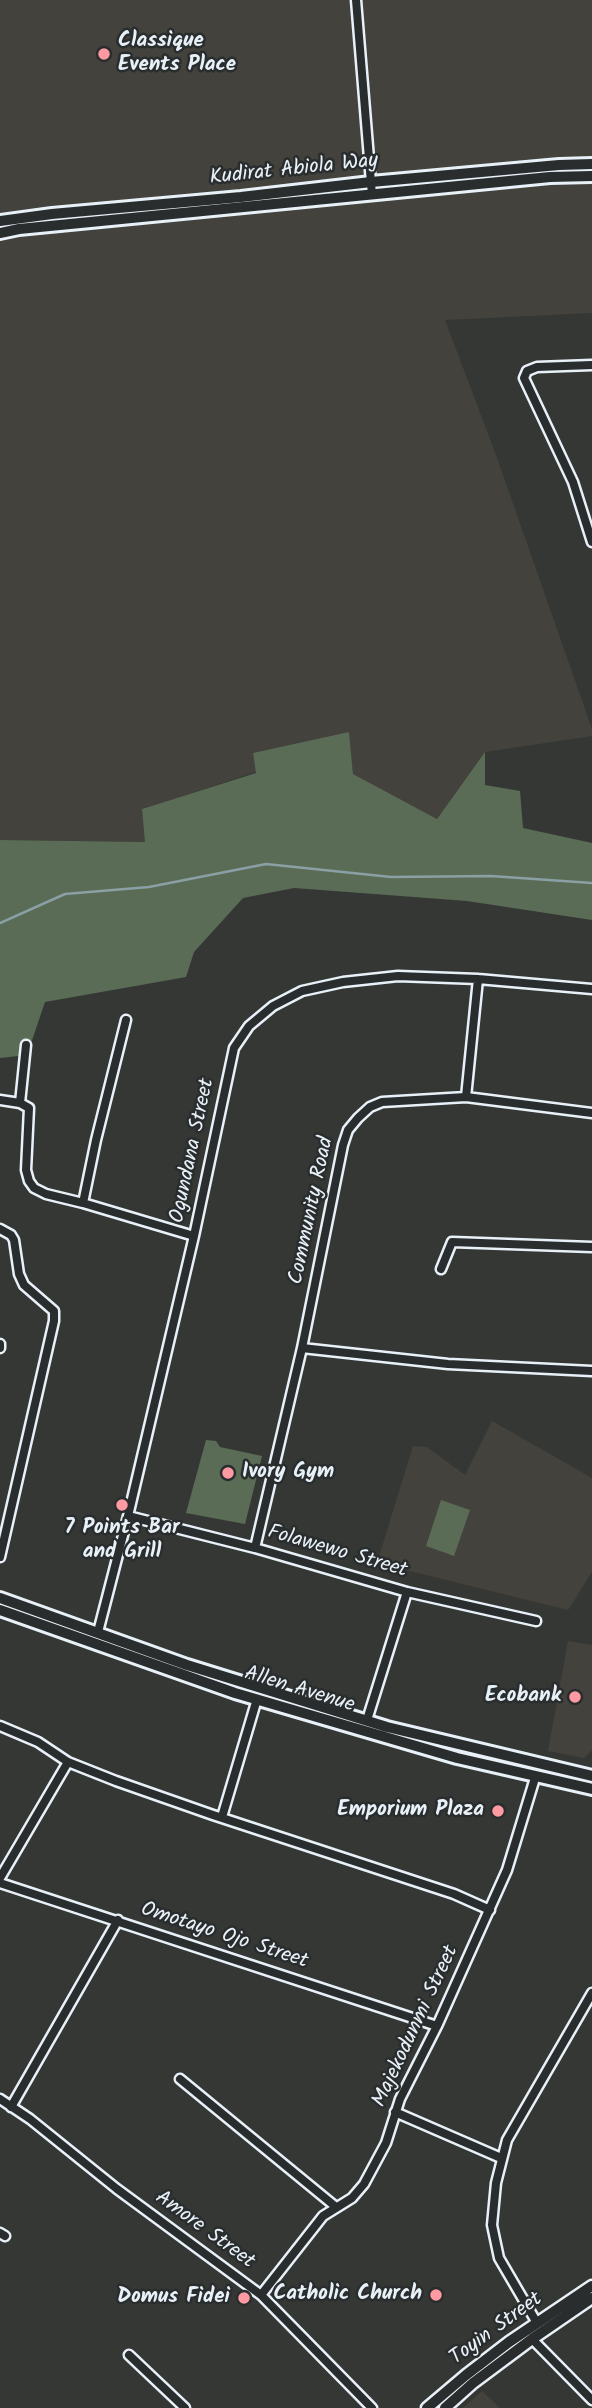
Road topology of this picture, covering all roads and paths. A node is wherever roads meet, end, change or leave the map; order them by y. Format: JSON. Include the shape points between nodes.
{"nodes":[{"id":1,"x":356,"y":0,"type":"edge"},
{"id":2,"x":592,"y":164,"type":"edge"},
{"id":3,"x":592,"y":176,"type":"edge"},
{"id":4,"x":372,"y":182,"type":"junction"},
{"id":5,"x":372,"y":195,"type":"junction"},
{"id":6,"x":0,"y":221,"type":"edge"},
{"id":7,"x":0,"y":233,"type":"edge"},
{"id":8,"x":592,"y":365,"type":"edge"},
{"id":9,"x":592,"y":542,"type":"edge"},
{"id":10,"x":478,"y":979,"type":"junction"},
{"id":11,"x":592,"y":989,"type":"edge"},
{"id":12,"x":127,"y":1020,"type":"dead end"},
{"id":13,"x":26,"y":1045,"type":"dead end"},
{"id":14,"x":466,"y":1097,"type":"junction"},
{"id":15,"x":0,"y":1100,"type":"edge"},
{"id":16,"x":20,"y":1103,"type":"junction"},
{"id":17,"x":592,"y":1113,"type":"edge"},
{"id":18,"x":83,"y":1203,"type":"junction"},
{"id":19,"x":0,"y":1229,"type":"edge"},
{"id":20,"x":194,"y":1236,"type":"junction"},
{"id":21,"x":592,"y":1247,"type":"edge"},
{"id":22,"x":441,"y":1269,"type":"dead end"},
{"id":23,"x":302,"y":1348,"type":"junction"},
{"id":24,"x":592,"y":1371,"type":"edge"},
{"id":25,"x":128,"y":1516,"type":"junction"},
{"id":26,"x":255,"y":1548,"type":"junction"},
{"id":27,"x":0,"y":1557,"type":"edge"},
{"id":28,"x":407,"y":1592,"type":"junction"},
{"id":29,"x":0,"y":1598,"type":"edge"},
{"id":30,"x":0,"y":1611,"type":"edge"},
{"id":31,"x":536,"y":1621,"type":"dead end"},
{"id":32,"x":98,"y":1633,"type":"junction"},
{"id":33,"x":257,"y":1699,"type":"junction"},
{"id":34,"x":368,"y":1720,"type":"junction"},
{"id":35,"x":0,"y":1726,"type":"edge"},
{"id":36,"x":68,"y":1762,"type":"junction"},
{"id":37,"x":592,"y":1776,"type":"edge"},
{"id":38,"x":536,"y":1778,"type":"junction"},
{"id":39,"x":592,"y":1789,"type":"edge"},
{"id":40,"x":222,"y":1817,"type":"junction"},
{"id":41,"x":0,"y":1880,"type":"edge"},
{"id":42,"x":490,"y":1910,"type":"junction"},
{"id":43,"x":118,"y":1920,"type":"junction"},
{"id":44,"x":592,"y":1993,"type":"edge"},
{"id":45,"x":437,"y":2026,"type":"junction"},
{"id":46,"x":180,"y":2079,"type":"dead end"},
{"id":47,"x":0,"y":2099,"type":"edge"},
{"id":48,"x":10,"y":2107,"type":"junction"},
{"id":49,"x":395,"y":2112,"type":"junction"},
{"id":50,"x":501,"y":2158,"type":"junction"},
{"id":51,"x":336,"y":2207,"type":"junction"},
{"id":52,"x":592,"y":2286,"type":"edge"},
{"id":53,"x":261,"y":2295,"type":"junction"},
{"id":54,"x":592,"y":2298,"type":"edge"},
{"id":55,"x":537,"y":2323,"type":"junction"},
{"id":56,"x":532,"y":2339,"type":"junction"},
{"id":57,"x":129,"y":2355,"type":"dead end"},
{"id":58,"x":592,"y":2400,"type":"edge"},
{"id":59,"x":185,"y":2408,"type":"edge"},
{"id":60,"x":372,"y":2408,"type":"edge"},
{"id":61,"x":427,"y":2408,"type":"edge"},
{"id":62,"x":444,"y":2408,"type":"edge"}],
"edges":[{"from":1,"to":4,"type":"street"},
{"from":2,"to":4,"type":"main road","name":"Kudirat Abiola Way"},
{"from":3,"to":5,"type":"main road","name":"Kudirat Abiola Way"},
{"from":4,"to":5,"type":"street"},
{"from":4,"to":6,"type":"main road","name":"Kudirat Abiola Way"},
{"from":5,"to":7,"type":"main road","name":"Kudirat Abiola Way"},
{"from":8,"to":9,"type":"street","via":[[537,367],[524,378],[573,482]]},
{"from":10,"to":11,"type":"street","name":"Ogundana Street"},
{"from":10,"to":14,"type":"street"},
{"from":10,"to":20,"type":"street","name":"Ogundana Street","via":[[398,976],[343,982],[302,991],[249,1026],[234,1048]]},
{"from":12,"to":18,"type":"street"},
{"from":13,"to":16,"type":"street"},
{"from":14,"to":17,"type":"street","name":"Community Road"},
{"from":14,"to":23,"type":"street","name":"Community Road","via":[[382,1102],[370,1107],[348,1130]]},
{"from":15,"to":16,"type":"street"},
{"from":16,"to":18,"type":"street","via":[[29,1108],[29,1181],[47,1194]]},
{"from":18,"to":20,"type":"street"},
{"from":19,"to":27,"type":"street","via":[[12,1235],[24,1285],[54,1311],[54,1321]]},
{"from":20,"to":25,"type":"street","name":"Ogundana Street"},
{"from":21,"to":22,"type":"street","via":[[452,1242]]},
{"from":23,"to":24,"type":"street","via":[[448,1364]]},
{"from":23,"to":26,"type":"street","name":"Community Road"},
{"from":25,"to":26,"type":"street","name":"Folawewo Street"},
{"from":25,"to":32,"type":"street","name":"Ogundana Street"},
{"from":26,"to":28,"type":"street","name":"Folawewo Street"},
{"from":28,"to":31,"type":"street","name":"Folawewo Street"},
{"from":28,"to":34,"type":"street"},
{"from":29,"to":32,"type":"main road","name":"Allen Avenue"},
{"from":30,"to":33,"type":"main road","name":"Allen Avenue"},
{"from":32,"to":34,"type":"main road","name":"Allen Avenue","via":[[260,1689]]},
{"from":33,"to":38,"type":"main road","name":"Allen Avenue"},
{"from":33,"to":40,"type":"street"},
{"from":34,"to":37,"type":"main road","name":"Allen Avenue","via":[[457,1746]]},
{"from":35,"to":36,"type":"street","via":[[38,1742]]},
{"from":36,"to":40,"type":"street"},
{"from":36,"to":41,"type":"street"},
{"from":38,"to":39,"type":"main road","name":"Allen Avenue"},
{"from":38,"to":42,"type":"street","name":"Majekodunmi Street"},
{"from":40,"to":42,"type":"street"},
{"from":41,"to":43,"type":"street","name":"Omotayo Ojo Street"},
{"from":42,"to":45,"type":"street","name":"Majekodunmi Street"},
{"from":43,"to":45,"type":"street","name":"Omotayo Ojo Street"},
{"from":43,"to":48,"type":"street"},
{"from":44,"to":50,"type":"street"},
{"from":45,"to":49,"type":"street","name":"Majekodunmi Street"},
{"from":46,"to":51,"type":"street"},
{"from":47,"to":48,"type":"street","name":"Amore Street"},
{"from":48,"to":53,"type":"street","name":"Amore Street"},
{"from":49,"to":50,"type":"street"},
{"from":49,"to":51,"type":"street","name":"Majekodunmi Street","via":[[386,2143],[364,2184],[352,2199]]},
{"from":50,"to":55,"type":"street","via":[[492,2225],[499,2258]]},
{"from":51,"to":53,"type":"street","name":"Majekodunmi Street","via":[[323,2216]]},
{"from":52,"to":55,"type":"street","name":"Toyin Street"},
{"from":53,"to":60,"type":"street","name":"Amore Street"},
{"from":54,"to":56,"type":"street","name":"Toyin Street"},
{"from":55,"to":61,"type":"street","name":"Toyin Street"},
{"from":56,"to":58,"type":"street"},
{"from":56,"to":62,"type":"street","name":"Toyin Street"},
{"from":57,"to":59,"type":"street"}]}
